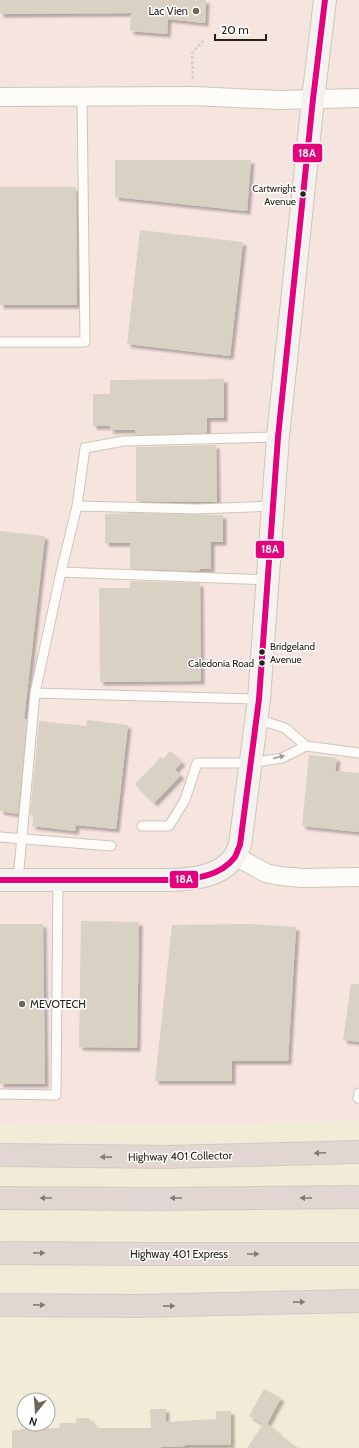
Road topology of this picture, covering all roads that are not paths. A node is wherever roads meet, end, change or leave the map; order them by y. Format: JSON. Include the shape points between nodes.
{"nodes":[{"id":1,"x":325,"y":0,"type":"edge"},
{"id":2,"x":82,"y":96,"type":"junction"},
{"id":3,"x":0,"y":97,"type":"edge"},
{"id":4,"x":359,"y":98,"type":"edge"},
{"id":5,"x":313,"y":99,"type":"junction"},
{"id":6,"x":0,"y":342,"type":"edge"},
{"id":7,"x":278,"y":437,"type":"junction"},
{"id":8,"x":77,"y":506,"type":"junction"},
{"id":9,"x":273,"y":506,"type":"junction"},
{"id":10,"x":61,"y":572,"type":"junction"},
{"id":11,"x":268,"y":580,"type":"junction"},
{"id":12,"x":35,"y":693,"type":"junction"},
{"id":13,"x":258,"y":709,"type":"junction"},
{"id":14,"x":306,"y":746,"type":"junction"},
{"id":15,"x":359,"y":753,"type":"edge"},
{"id":16,"x":251,"y":762,"type":"junction"},
{"id":17,"x":142,"y":826,"type":"dead end"},
{"id":18,"x":0,"y":837,"type":"edge"},
{"id":19,"x":22,"y":839,"type":"junction"},
{"id":20,"x":111,"y":846,"type":"dead end"},
{"id":21,"x":235,"y":856,"type":"junction"},
{"id":22,"x":359,"y":877,"type":"edge"},
{"id":23,"x":58,"y":879,"type":"junction"},
{"id":24,"x":9,"y":880,"type":"edge"},
{"id":25,"x":0,"y":1094,"type":"edge"},
{"id":26,"x":359,"y":1152,"type":"edge"},
{"id":27,"x":0,"y":1155,"type":"edge"},
{"id":28,"x":359,"y":1197,"type":"edge"},
{"id":29,"x":0,"y":1198,"type":"edge"},
{"id":30,"x":0,"y":1253,"type":"edge"},
{"id":31,"x":359,"y":1254,"type":"edge"},
{"id":32,"x":359,"y":1301,"type":"edge"},
{"id":33,"x":0,"y":1305,"type":"edge"}],
"edges":[{"from":1,"to":5,"type":"street"},
{"from":2,"to":3,"type":"street"},
{"from":2,"to":5,"type":"street"},
{"from":2,"to":6,"type":"lane","via":[[85,342]]},
{"from":4,"to":5,"type":"street"},
{"from":5,"to":7,"type":"street"},
{"from":7,"to":8,"type":"lane","via":[[124,441],[85,448]]},
{"from":7,"to":9,"type":"street"},
{"from":8,"to":9,"type":"lane","via":[[197,509]]},
{"from":8,"to":10,"type":"lane"},
{"from":9,"to":11,"type":"street"},
{"from":10,"to":11,"type":"lane"},
{"from":10,"to":12,"type":"lane"},
{"from":11,"to":13,"type":"street"},
{"from":12,"to":13,"type":"lane"},
{"from":12,"to":19,"type":"lane"},
{"from":13,"to":14,"type":"lane"},
{"from":13,"to":16,"type":"street"},
{"from":14,"to":15,"type":"lane"},
{"from":16,"to":14,"type":"lane","one_way":true,"via":[[282,758]]},
{"from":16,"to":17,"type":"lane","via":[[197,763],[186,800],[169,826]]},
{"from":16,"to":21,"type":"street","via":[[240,845]]},
{"from":18,"to":19,"type":"lane"},
{"from":19,"to":20,"type":"lane"},
{"from":19,"to":24,"type":"lane"},
{"from":21,"to":22,"type":"street","via":[[266,872],[280,876]]},
{"from":21,"to":23,"type":"street","via":[[222,869],[190,879]]},
{"from":23,"to":24,"type":"street"},
{"from":23,"to":25,"type":"lane","via":[[56,1095]]},
{"from":26,"to":27,"type":"highway","name":"Highway 401 Collector","one_way":true,"via":[[165,1158]]},
{"from":28,"to":29,"type":"highway","one_way":true},
{"from":30,"to":31,"type":"highway","name":"Highway 401 Express","one_way":true},
{"from":33,"to":32,"type":"highway","one_way":true,"via":[[136,1306]]}]}
